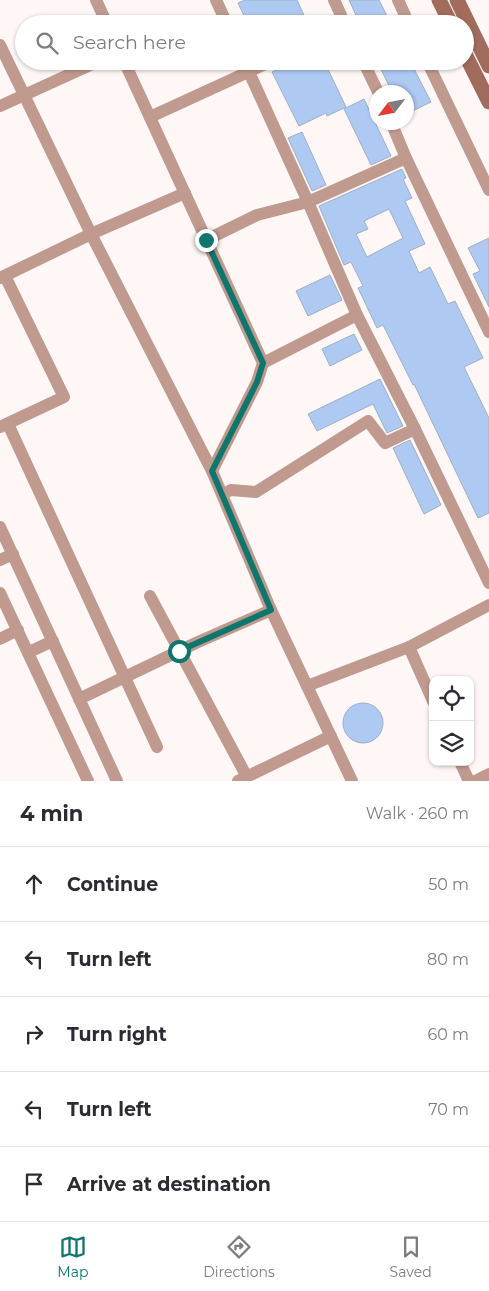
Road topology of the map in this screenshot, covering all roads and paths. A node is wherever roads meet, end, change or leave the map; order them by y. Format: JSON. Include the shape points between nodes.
{"nodes":[{"id":1,"x":96,"y":0,"type":"edge"},
{"id":2,"x":216,"y":0,"type":"edge"},
{"id":3,"x":334,"y":0,"type":"edge"},
{"id":4,"x":398,"y":0,"type":"edge"},
{"id":5,"x":439,"y":0,"type":"edge"},
{"id":6,"x":457,"y":0,"type":"edge"},
{"id":7,"x":102,"y":15,"type":"edge"},
{"id":8,"x":223,"y":15,"type":"edge"},
{"id":9,"x":342,"y":15,"type":"edge"},
{"id":10,"x":405,"y":15,"type":"edge"},
{"id":11,"x":446,"y":15,"type":"edge"},
{"id":12,"x":464,"y":15,"type":"edge"},
{"id":13,"x":474,"y":35,"type":"edge"},
{"id":14,"x":0,"y":45,"type":"edge"},
{"id":15,"x":489,"y":66,"type":"edge"},
{"id":16,"x":79,"y":70,"type":"edge"},
{"id":17,"x":128,"y":70,"type":"edge"},
{"id":18,"x":240,"y":70,"type":"edge"},
{"id":19,"x":247,"y":70,"type":"edge"},
{"id":20,"x":367,"y":70,"type":"edge"},
{"id":21,"x":431,"y":70,"type":"edge"},
{"id":22,"x":473,"y":70,"type":"edge"},
{"id":23,"x":375,"y":85,"type":"edge"},
{"id":24,"x":23,"y":96,"type":"junction"},
{"id":25,"x":489,"y":102,"type":"edge"},
{"id":26,"x":0,"y":106,"type":"edge"},
{"id":27,"x":150,"y":117,"type":"junction"},
{"id":28,"x":394,"y":130,"type":"edge"},
{"id":29,"x":406,"y":158,"type":"junction"},
{"id":30,"x":489,"y":190,"type":"edge"},
{"id":31,"x":185,"y":193,"type":"junction"},
{"id":32,"x":308,"y":202,"type":"junction"},
{"id":33,"x":91,"y":234,"type":"junction"},
{"id":34,"x":206,"y":240,"type":"junction"},
{"id":35,"x":2,"y":277,"type":"edge"},
{"id":36,"x":358,"y":316,"type":"junction"},
{"id":37,"x":489,"y":332,"type":"edge"},
{"id":38,"x":263,"y":363,"type":"junction"},
{"id":39,"x":4,"y":426,"type":"edge"},
{"id":40,"x":415,"y":429,"type":"junction"},
{"id":41,"x":212,"y":471,"type":"junction"},
{"id":42,"x":223,"y":494,"type":"junction"},
{"id":43,"x":0,"y":527,"type":"edge"},
{"id":44,"x":13,"y":554,"type":"junction"},
{"id":45,"x":0,"y":560,"type":"edge"},
{"id":46,"x":489,"y":583,"type":"edge"},
{"id":47,"x":0,"y":593,"type":"edge"},
{"id":48,"x":150,"y":596,"type":"dead end"},
{"id":49,"x":489,"y":604,"type":"edge"},
{"id":50,"x":271,"y":610,"type":"junction"},
{"id":51,"x":18,"y":630,"type":"junction"},
{"id":52,"x":0,"y":638,"type":"edge"},
{"id":53,"x":53,"y":641,"type":"junction"},
{"id":54,"x":408,"y":647,"type":"junction"},
{"id":55,"x":179,"y":651,"type":"junction"},
{"id":56,"x":29,"y":652,"type":"junction"},
{"id":57,"x":125,"y":678,"type":"junction"},
{"id":58,"x":307,"y":686,"type":"junction"},
{"id":59,"x":429,"y":692,"type":"edge"},
{"id":60,"x":80,"y":700,"type":"junction"},
{"id":61,"x":331,"y":736,"type":"junction"},
{"id":62,"x":156,"y":747,"type":"dead end"},
{"id":63,"x":462,"y":766,"type":"edge"},
{"id":64,"x":489,"y":774,"type":"edge"},
{"id":65,"x":242,"y":779,"type":"edge"},
{"id":66,"x":88,"y":781,"type":"edge"},
{"id":67,"x":117,"y":781,"type":"edge"},
{"id":68,"x":352,"y":781,"type":"edge"},
{"id":69,"x":469,"y":781,"type":"edge"},
{"id":70,"x":475,"y":781,"type":"edge"}],
"edges":[{"from":1,"to":7,"type":"street"},
{"from":2,"to":8,"type":"street"},
{"from":3,"to":9,"type":"street"},
{"from":4,"to":10,"type":"street"},
{"from":5,"to":11,"type":"street"},
{"from":6,"to":12,"type":"street"},
{"from":13,"to":15,"type":"street"},
{"from":14,"to":24,"type":"street"},
{"from":16,"to":24,"type":"street"},
{"from":17,"to":27,"type":"street"},
{"from":18,"to":27,"type":"street"},
{"from":19,"to":32,"type":"street"},
{"from":20,"to":23,"type":"street"},
{"from":21,"to":30,"type":"street"},
{"from":22,"to":25,"type":"street"},
{"from":24,"to":26,"type":"street"},
{"from":24,"to":33,"type":"street"},
{"from":27,"to":31,"type":"street"},
{"from":28,"to":29,"type":"street"},
{"from":29,"to":32,"type":"street"},
{"from":29,"to":37,"type":"street"},
{"from":31,"to":33,"type":"street"},
{"from":31,"to":34,"type":"street"},
{"from":32,"to":34,"type":"street","via":[[257,215]]},
{"from":32,"to":36,"type":"street"},
{"from":33,"to":35,"type":"street"},
{"from":33,"to":41,"type":"street"},
{"from":34,"to":38,"type":"street"},
{"from":35,"to":39,"type":"street","via":[[64,397]]},
{"from":36,"to":38,"type":"street"},
{"from":36,"to":40,"type":"street"},
{"from":38,"to":41,"type":"street","via":[[257,382]]},
{"from":39,"to":57,"type":"street"},
{"from":40,"to":42,"type":"street","via":[[386,443],[368,421],[256,492],[231,490]]},
{"from":40,"to":46,"type":"street"},
{"from":41,"to":42,"type":"street"},
{"from":42,"to":50,"type":"street"},
{"from":43,"to":44,"type":"street"},
{"from":44,"to":45,"type":"street"},
{"from":44,"to":53,"type":"street"},
{"from":47,"to":51,"type":"street"},
{"from":48,"to":55,"type":"street"},
{"from":49,"to":54,"type":"street"},
{"from":50,"to":55,"type":"street"},
{"from":50,"to":58,"type":"street"},
{"from":51,"to":52,"type":"street"},
{"from":51,"to":56,"type":"street"},
{"from":53,"to":56,"type":"street"},
{"from":53,"to":60,"type":"street"},
{"from":54,"to":58,"type":"street"},
{"from":54,"to":59,"type":"street"},
{"from":55,"to":57,"type":"street"},
{"from":55,"to":65,"type":"street"},
{"from":56,"to":66,"type":"street"},
{"from":57,"to":60,"type":"street"},
{"from":57,"to":62,"type":"street"},
{"from":58,"to":61,"type":"street"},
{"from":60,"to":67,"type":"street"},
{"from":61,"to":65,"type":"street"},
{"from":61,"to":68,"type":"street"},
{"from":63,"to":69,"type":"street"},
{"from":64,"to":70,"type":"street"}]}
